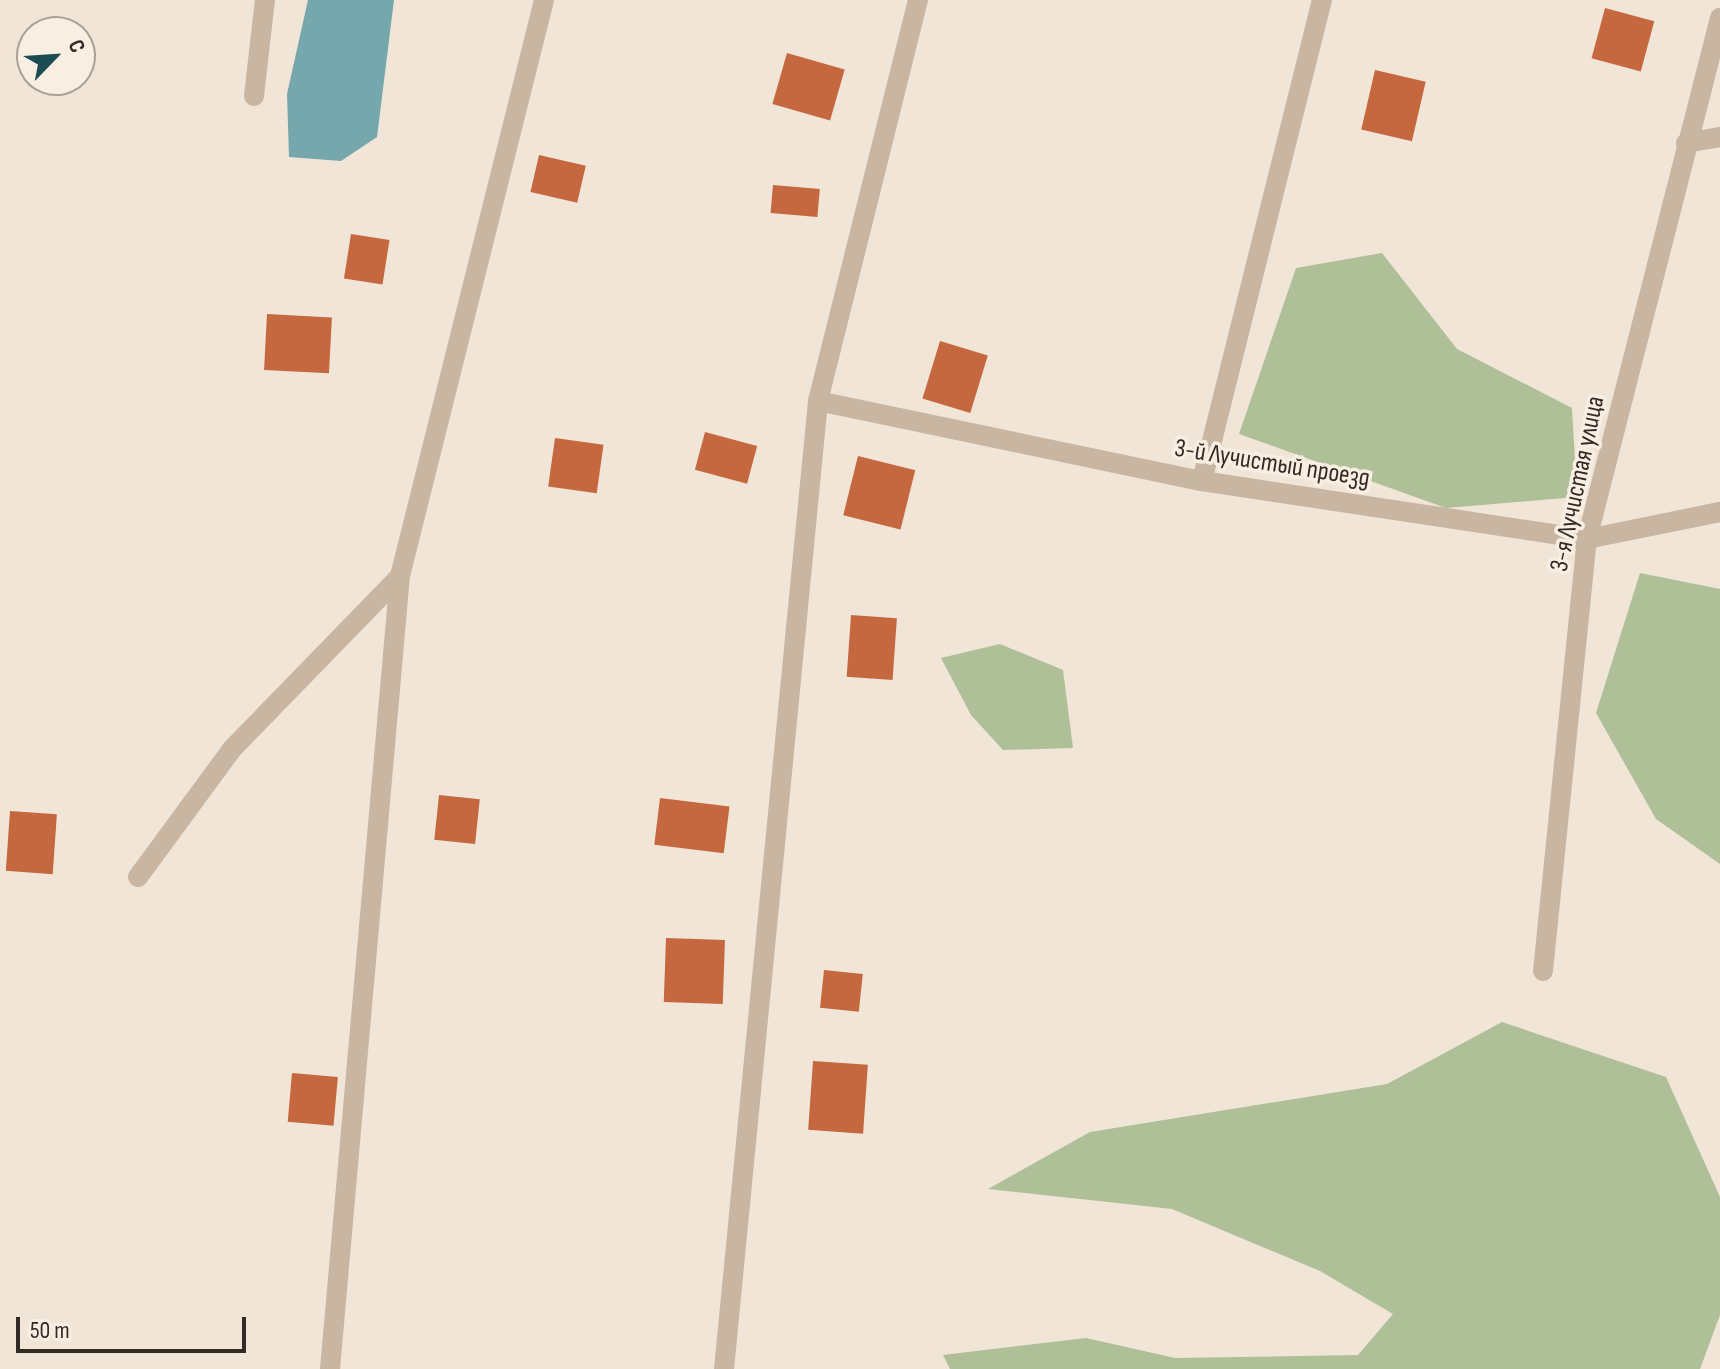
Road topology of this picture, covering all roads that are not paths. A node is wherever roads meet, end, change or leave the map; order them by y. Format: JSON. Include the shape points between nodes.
{"nodes":[{"id":1,"x":265,"y":0,"type":"edge"},
{"id":2,"x":544,"y":0,"type":"edge"},
{"id":3,"x":918,"y":0,"type":"edge"},
{"id":4,"x":1322,"y":0,"type":"edge"},
{"id":5,"x":1720,"y":18,"type":"edge"},
{"id":6,"x":254,"y":96,"type":"dead end"},
{"id":7,"x":1720,"y":137,"type":"edge"},
{"id":8,"x":1686,"y":143,"type":"junction"},
{"id":9,"x":818,"y":401,"type":"junction"},
{"id":10,"x":1202,"y":481,"type":"junction"},
{"id":11,"x":1720,"y":512,"type":"edge"},
{"id":12,"x":1587,"y":539,"type":"junction"},
{"id":13,"x":400,"y":576,"type":"junction"},
{"id":14,"x":138,"y":877,"type":"dead end"},
{"id":15,"x":1543,"y":971,"type":"dead end"},
{"id":16,"x":330,"y":1369,"type":"edge"},
{"id":17,"x":724,"y":1369,"type":"edge"}],
"edges":[{"from":1,"to":6,"type":"street"},
{"from":2,"to":13,"type":"street"},
{"from":3,"to":9,"type":"street"},
{"from":4,"to":10,"type":"street"},
{"from":5,"to":8,"type":"street","name":"3-я Лучистая улица"},
{"from":7,"to":8,"type":"street"},
{"from":8,"to":12,"type":"street","name":"3-я Лучистая улица"},
{"from":9,"to":10,"type":"street","name":"3-й Лучистый проезд"},
{"from":9,"to":17,"type":"street"},
{"from":10,"to":12,"type":"street","name":"3-й Лучистый проезд"},
{"from":11,"to":12,"type":"street","name":"3-й Лучистый проезд"},
{"from":12,"to":15,"type":"street","name":"3-я Лучистая улица"},
{"from":13,"to":14,"type":"street","via":[[232,749]]},
{"from":13,"to":16,"type":"street"}]}
